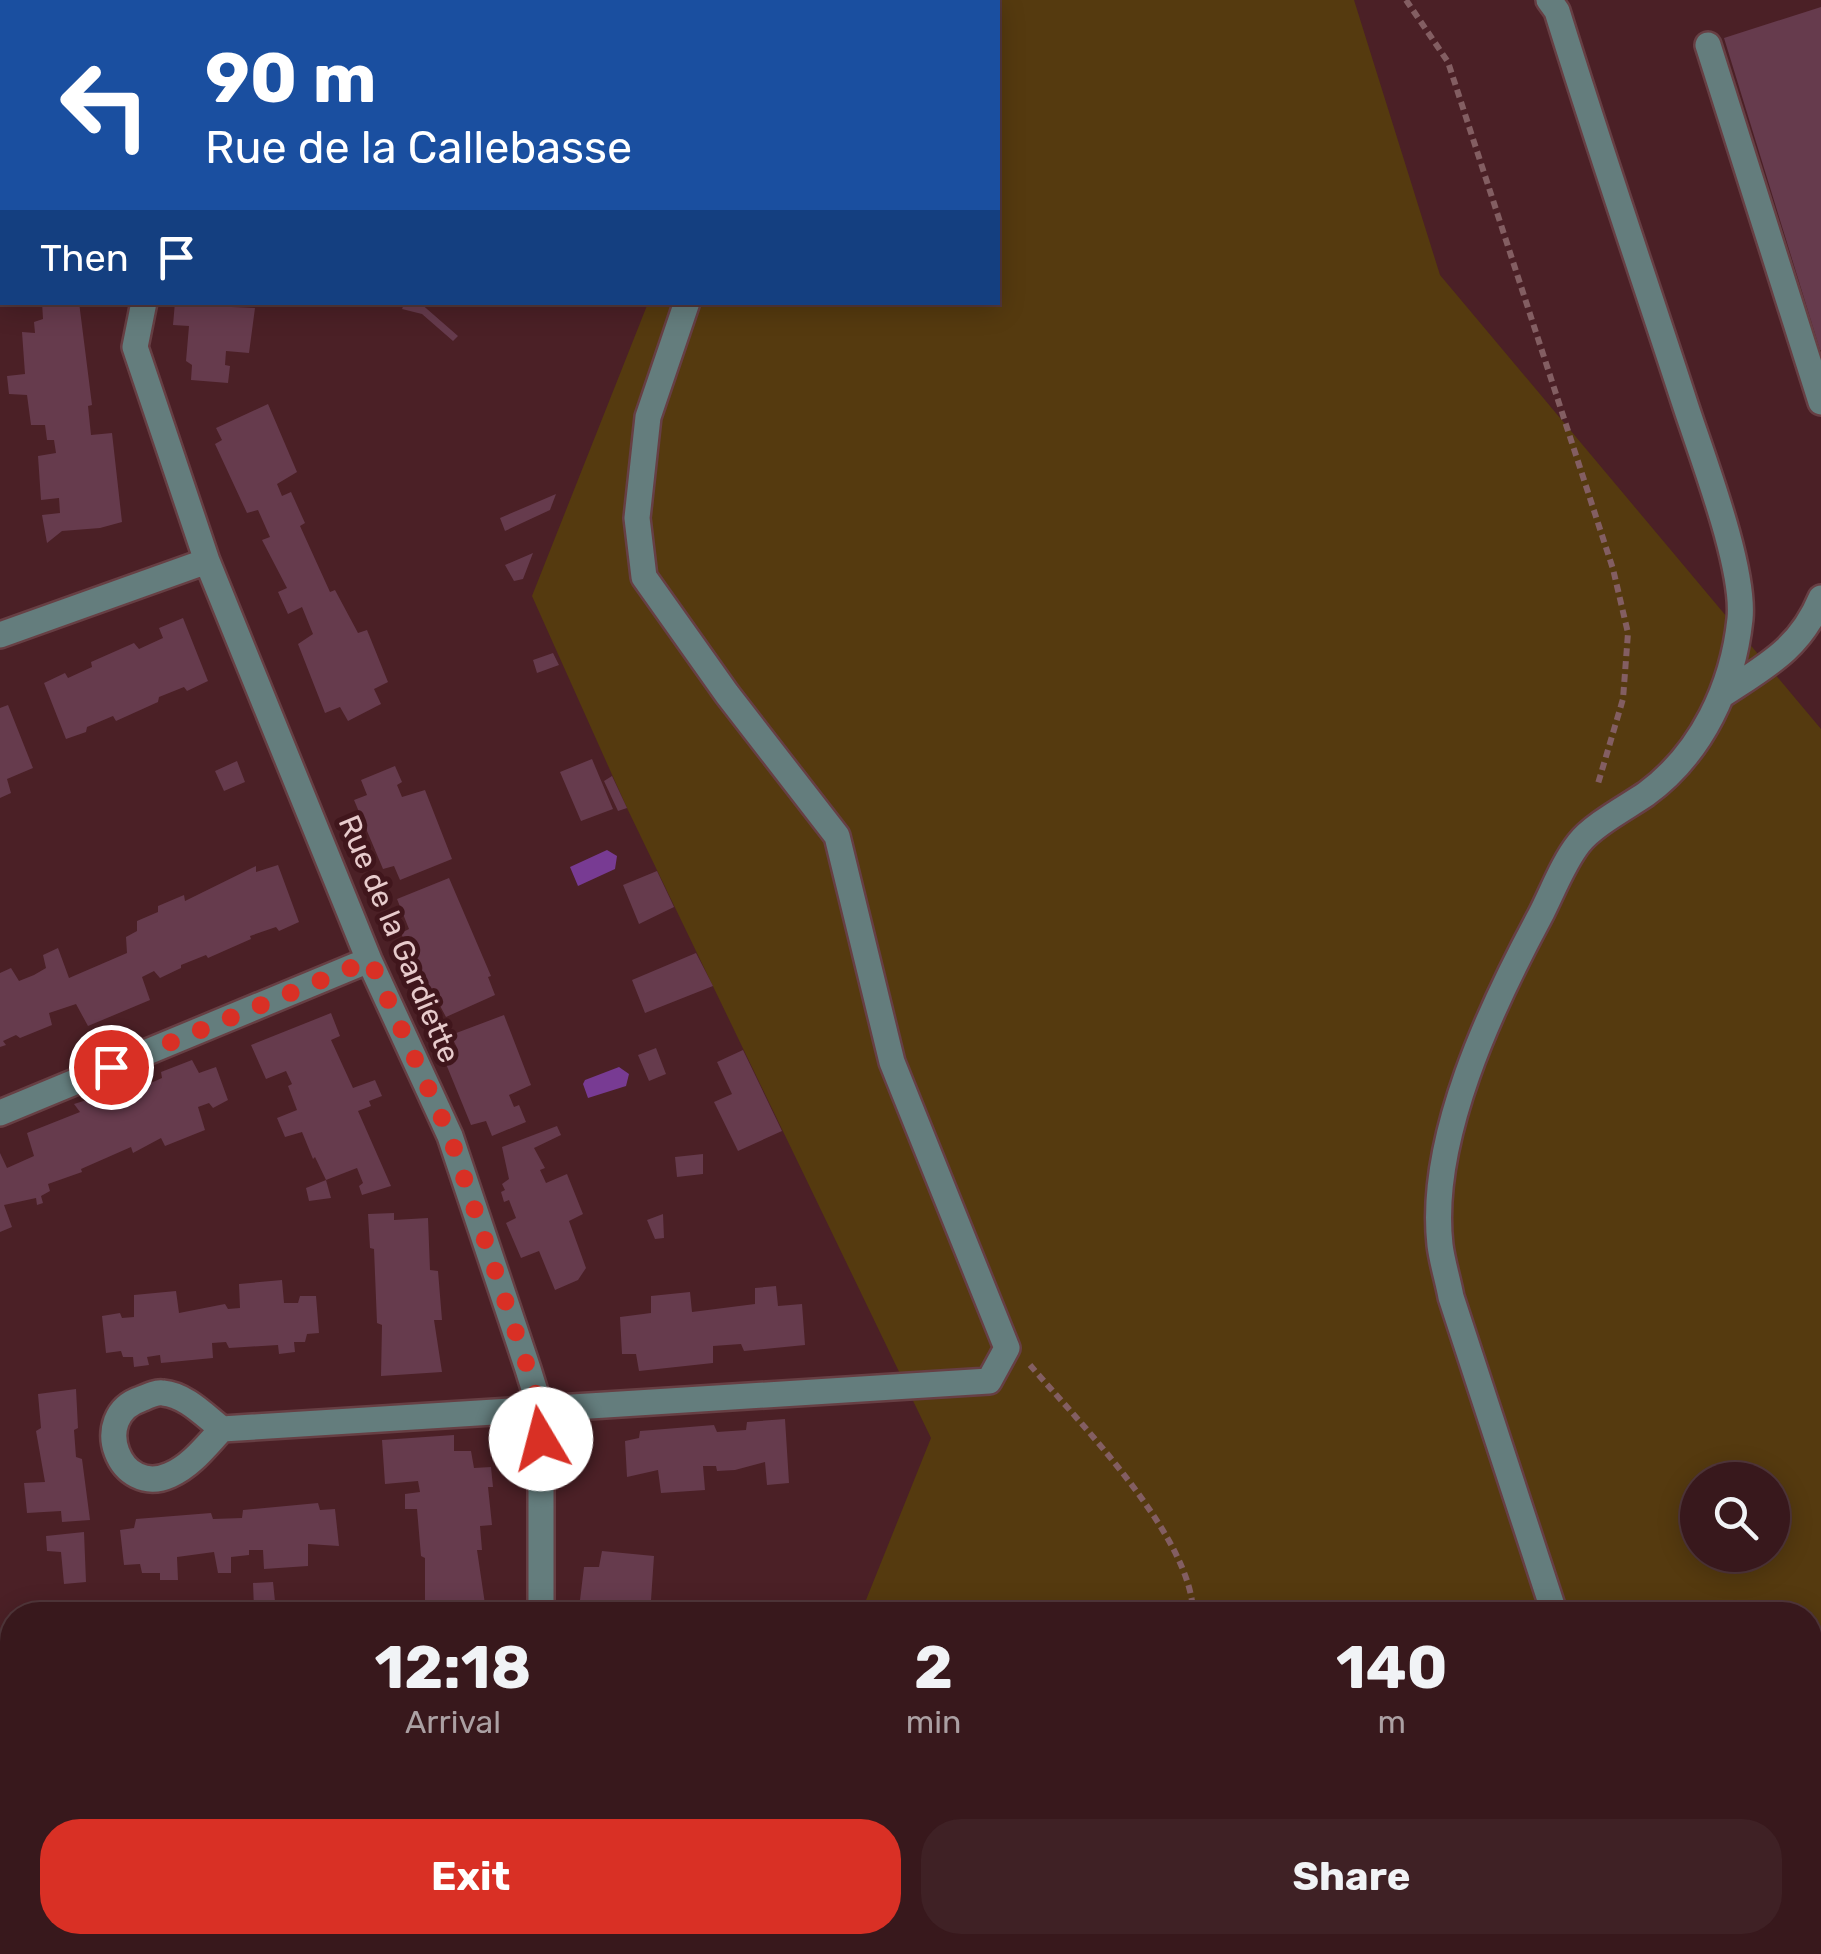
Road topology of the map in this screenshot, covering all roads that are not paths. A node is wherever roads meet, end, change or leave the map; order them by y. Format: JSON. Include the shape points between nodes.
{"nodes":[{"id":1,"x":1549,"y":0,"type":"edge"},
{"id":2,"x":1708,"y":45,"type":"dead end"},
{"id":3,"x":143,"y":305,"type":"edge"},
{"id":4,"x":686,"y":305,"type":"edge"},
{"id":5,"x":1821,"y":402,"type":"edge"},
{"id":6,"x":206,"y":561,"type":"junction"},
{"id":7,"x":1821,"y":598,"type":"edge"},
{"id":8,"x":0,"y":635,"type":"edge"},
{"id":9,"x":1722,"y":695,"type":"junction"},
{"id":10,"x":370,"y":960,"type":"junction"},
{"id":11,"x":0,"y":1112,"type":"edge"},
{"id":12,"x":541,"y":1411,"type":"junction"},
{"id":13,"x":222,"y":1430,"type":"dead end"},
{"id":14,"x":541,"y":1602,"type":"edge"},
{"id":15,"x":1551,"y":1602,"type":"edge"}],
"edges":[{"from":1,"to":9,"type":"street","via":[[1706,466],[1737,580],[1734,663]]},
{"from":2,"to":5,"type":"street"},
{"from":3,"to":6,"type":"street","name":"Rue de la Gardiette","via":[[135,347]]},
{"from":4,"to":12,"type":"street","via":[[648,417],[637,518],[644,577],[838,836],[892,1062],[1007,1348],[989,1381]]},
{"from":6,"to":8,"type":"street"},
{"from":6,"to":10,"type":"street","name":"Rue de la Gardiette"},
{"from":7,"to":9,"type":"street","via":[[1799,639]]},
{"from":9,"to":15,"type":"street","via":[[1691,748],[1652,790],[1580,841],[1522,949],[1460,1092],[1440,1196],[1440,1244],[1451,1297]]},
{"from":10,"to":11,"type":"street"},
{"from":10,"to":12,"type":"street","name":"Rue de la Gardiette","via":[[450,1136]]},
{"from":12,"to":13,"type":"street"},
{"from":12,"to":14,"type":"street","name":"Rue de la Gardiette"}]}
